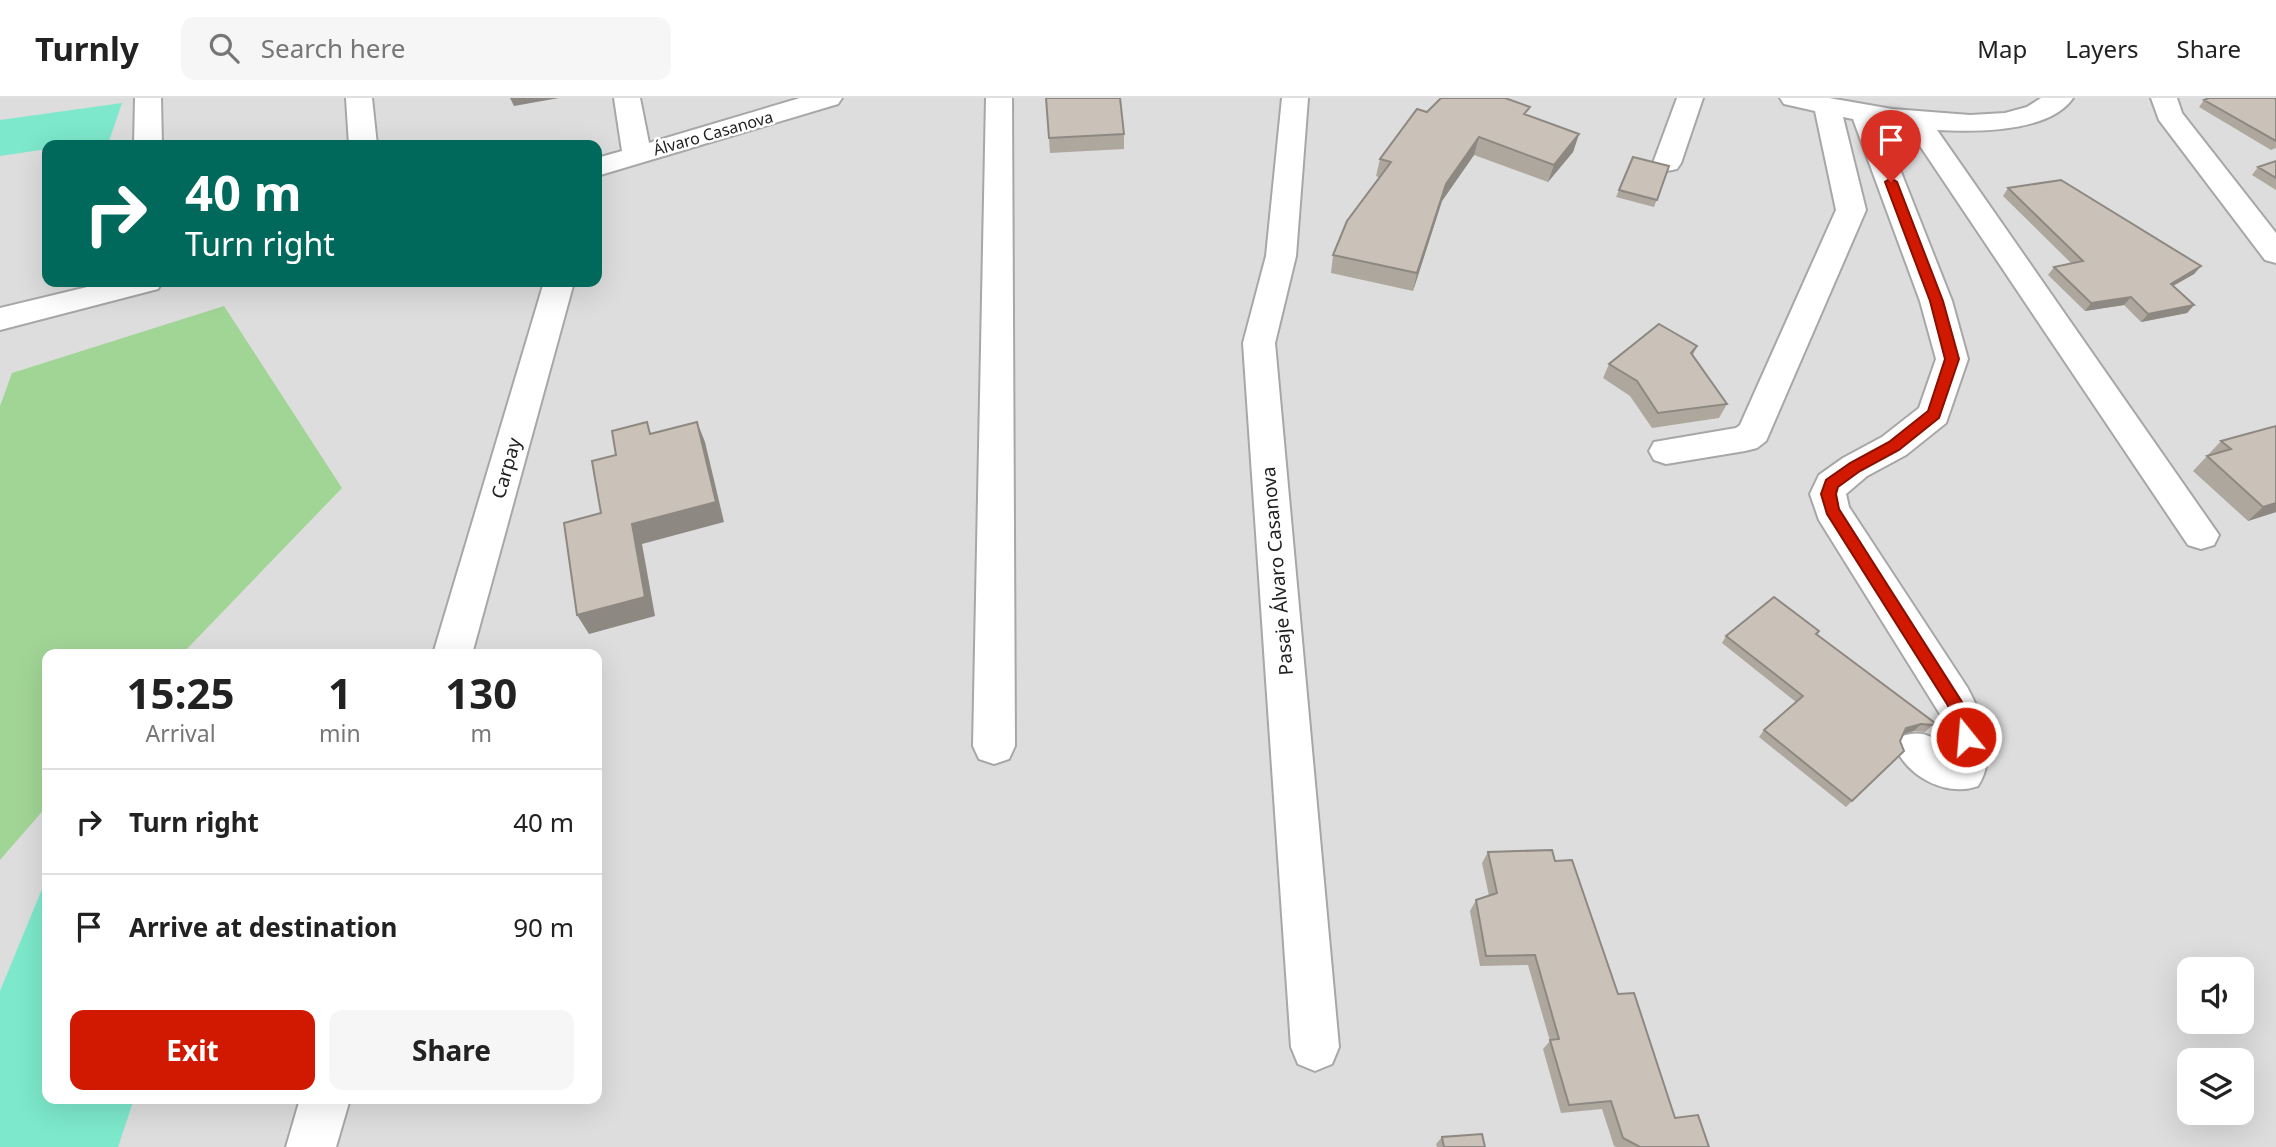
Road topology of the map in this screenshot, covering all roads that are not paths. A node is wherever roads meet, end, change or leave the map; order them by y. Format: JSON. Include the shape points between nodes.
{"nodes":[{"id":1,"x":148,"y":98,"type":"edge"},
{"id":2,"x":359,"y":98,"type":"edge"},
{"id":3,"x":627,"y":98,"type":"edge"},
{"id":4,"x":830,"y":98,"type":"edge"},
{"id":5,"x":999,"y":98,"type":"edge"},
{"id":6,"x":1295,"y":98,"type":"edge"},
{"id":7,"x":1690,"y":98,"type":"edge"},
{"id":8,"x":1793,"y":98,"type":"edge"},
{"id":9,"x":2060,"y":98,"type":"edge"},
{"id":10,"x":2164,"y":98,"type":"edge"},
{"id":11,"x":775,"y":106,"type":"edge"},
{"id":12,"x":1827,"y":106,"type":"junction"},
{"id":13,"x":1864,"y":113,"type":"junction"},
{"id":14,"x":1927,"y":114,"type":"edge"},
{"id":15,"x":148,"y":140,"type":"edge"},
{"id":16,"x":363,"y":140,"type":"edge"},
{"id":17,"x":637,"y":156,"type":"junction"},
{"id":18,"x":1667,"y":163,"type":"edge"},
{"id":19,"x":602,"y":166,"type":"edge"},
{"id":20,"x":2276,"y":253,"type":"edge"},
{"id":21,"x":126,"y":287,"type":"edge"},
{"id":22,"x":558,"y":287,"type":"edge"},
{"id":23,"x":0,"y":318,"type":"edge"},
{"id":24,"x":1666,"y":451,"type":"dead end"},
{"id":25,"x":2201,"y":535,"type":"dead end"},
{"id":26,"x":453,"y":649,"type":"edge"},
{"id":27,"x":994,"y":746,"type":"dead end"},
{"id":28,"x":1917,"y":749,"type":"dead end"},
{"id":29,"x":1315,"y":1047,"type":"dead end"},
{"id":30,"x":324,"y":1104,"type":"edge"},
{"id":31,"x":311,"y":1147,"type":"edge"}],
"edges":[{"from":1,"to":15,"type":"street"},
{"from":2,"to":16,"type":"street"},
{"from":3,"to":17,"type":"street"},
{"from":4,"to":11,"type":"street","name":"Álvaro Casanova"},
{"from":5,"to":27,"type":"street"},
{"from":6,"to":29,"type":"street","name":"Pasaje Álvaro Casanova","via":[[1281,256],[1259,343]]},
{"from":7,"to":18,"type":"street"},
{"from":8,"to":12,"type":"street"},
{"from":9,"to":14,"type":"street","via":[[2038,112],[1974,124]]},
{"from":10,"to":20,"type":"street","via":[[2169,114]]},
{"from":11,"to":17,"type":"street","name":"Álvaro Casanova"},
{"from":12,"to":13,"type":"street"},
{"from":12,"to":24,"type":"street","via":[[1851,210],[1754,432],[1745,439]]},
{"from":13,"to":14,"type":"street"},
{"from":13,"to":28,"type":"street","via":[[1936,301],[1952,359],[1934,414],[1894,446],[1832,484],[1828,494],[1832,510],[1963,718],[1964,773],[1943,769]]},
{"from":14,"to":25,"type":"street"},
{"from":17,"to":19,"type":"street","name":"Álvaro Casanova"},
{"from":21,"to":23,"type":"street"},
{"from":22,"to":26,"type":"street","name":"Carpay"},
{"from":30,"to":31,"type":"street"}]}
